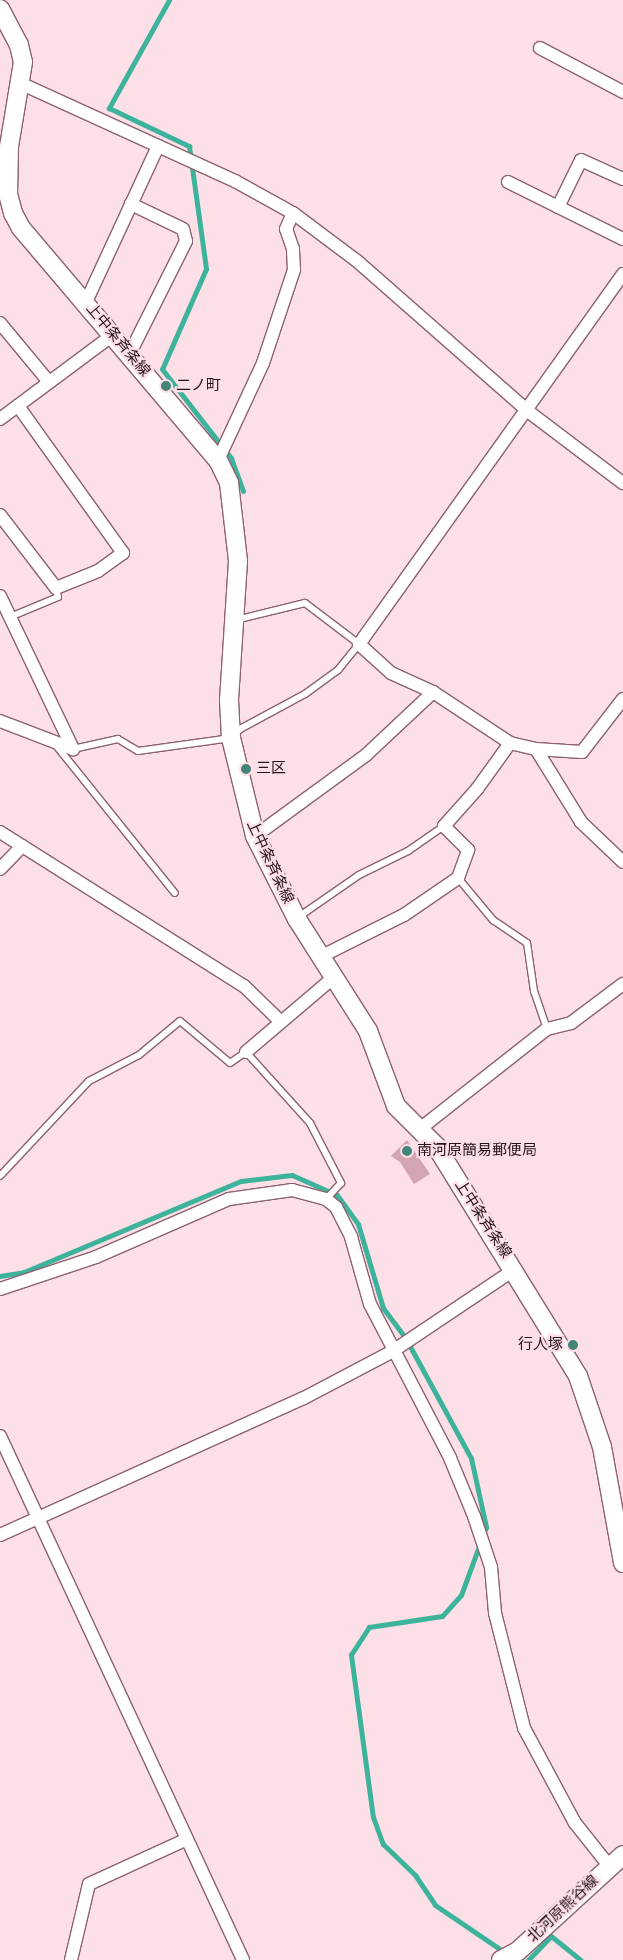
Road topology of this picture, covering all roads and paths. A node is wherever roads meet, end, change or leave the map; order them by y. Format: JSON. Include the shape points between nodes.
{"nodes":[{"id":1,"x":0,"y":10,"type":"edge"},
{"id":2,"x":540,"y":48,"type":"dead end"},
{"id":3,"x":22,"y":84,"type":"junction"},
{"id":4,"x":623,"y":92,"type":"edge"},
{"id":5,"x":158,"y":146,"type":"junction"},
{"id":6,"x":623,"y":179,"type":"edge"},
{"id":7,"x":508,"y":182,"type":"dead end"},
{"id":8,"x":131,"y":204,"type":"junction"},
{"id":9,"x":558,"y":207,"type":"junction"},
{"id":10,"x":293,"y":213,"type":"junction"},
{"id":11,"x":623,"y":240,"type":"edge"},
{"id":12,"x":623,"y":274,"type":"edge"},
{"id":13,"x":86,"y":302,"type":"junction"},
{"id":14,"x":0,"y":324,"type":"edge"},
{"id":15,"x":114,"y":334,"type":"junction"},
{"id":16,"x":130,"y":353,"type":"junction"},
{"id":17,"x":49,"y":382,"type":"junction"},
{"id":18,"x":18,"y":406,"type":"junction"},
{"id":19,"x":529,"y":412,"type":"junction"},
{"id":20,"x":0,"y":419,"type":"edge"},
{"id":21,"x":218,"y":460,"type":"junction"},
{"id":22,"x":623,"y":483,"type":"edge"},
{"id":23,"x":0,"y":515,"type":"edge"},
{"id":24,"x":56,"y":588,"type":"junction"},
{"id":25,"x":0,"y":596,"type":"edge"},
{"id":26,"x":10,"y":617,"type":"junction"},
{"id":27,"x":236,"y":620,"type":"junction"},
{"id":28,"x":359,"y":644,"type":"junction"},
{"id":29,"x":433,"y":692,"type":"junction"},
{"id":30,"x":623,"y":699,"type":"edge"},
{"id":31,"x":0,"y":721,"type":"edge"},
{"id":32,"x":50,"y":738,"type":"junction"},
{"id":33,"x":231,"y":738,"type":"junction"},
{"id":34,"x":510,"y":743,"type":"junction"},
{"id":35,"x":73,"y":749,"type":"junction"},
{"id":36,"x":536,"y":749,"type":"junction"},
{"id":37,"x":444,"y":826,"type":"junction"},
{"id":38,"x":0,"y":832,"type":"edge"},
{"id":39,"x":255,"y":836,"type":"junction"},
{"id":40,"x":22,"y":846,"type":"junction"},
{"id":41,"x":623,"y":862,"type":"edge"},
{"id":42,"x":0,"y":869,"type":"edge"},
{"id":43,"x":458,"y":878,"type":"junction"},
{"id":44,"x":175,"y":893,"type":"dead end"},
{"id":45,"x":297,"y":919,"type":"junction"},
{"id":46,"x":320,"y":958,"type":"junction"},
{"id":47,"x":334,"y":978,"type":"junction"},
{"id":48,"x":623,"y":984,"type":"edge"},
{"id":49,"x":280,"y":1021,"type":"junction"},
{"id":50,"x":547,"y":1029,"type":"junction"},
{"id":51,"x":246,"y":1052,"type":"junction"},
{"id":52,"x":421,"y":1128,"type":"junction"},
{"id":53,"x":0,"y":1176,"type":"edge"},
{"id":54,"x":326,"y":1199,"type":"junction"},
{"id":55,"x":515,"y":1269,"type":"junction"},
{"id":56,"x":0,"y":1289,"type":"edge"},
{"id":57,"x":393,"y":1351,"type":"junction"},
{"id":58,"x":0,"y":1436,"type":"edge"},
{"id":59,"x":38,"y":1518,"type":"junction"},
{"id":60,"x":0,"y":1536,"type":"edge"},
{"id":61,"x":623,"y":1563,"type":"edge"},
{"id":62,"x":185,"y":1840,"type":"junction"},
{"id":63,"x":623,"y":1855,"type":"edge"},
{"id":64,"x":610,"y":1867,"type":"junction"},
{"id":65,"x":71,"y":1960,"type":"edge"},
{"id":66,"x":243,"y":1960,"type":"edge"},
{"id":67,"x":501,"y":1960,"type":"edge"}],
"edges":[{"from":1,"to":3,"type":"main road","name":"上中条斉条線","via":[[19,44]]},
{"from":2,"to":4,"type":"street"},
{"from":3,"to":5,"type":"street"},
{"from":3,"to":13,"type":"main road","name":"上中条斉条線","via":[[10,147],[8,194],[13,213],[21,228]]},
{"from":5,"to":8,"type":"street"},
{"from":5,"to":10,"type":"street"},
{"from":6,"to":9,"type":"street","via":[[581,160]]},
{"from":7,"to":9,"type":"street"},
{"from":8,"to":13,"type":"street"},
{"from":8,"to":16,"type":"street","via":[[183,230],[186,241]]},
{"from":9,"to":11,"type":"street"},
{"from":10,"to":19,"type":"street","via":[[357,261]]},
{"from":10,"to":21,"type":"street","via":[[286,229],[293,249],[294,270],[263,362]]},
{"from":12,"to":19,"type":"street"},
{"from":13,"to":15,"type":"main road","name":"上中条斉条線"},
{"from":14,"to":17,"type":"street"},
{"from":15,"to":16,"type":"main road","name":"上中条斉条線"},
{"from":15,"to":17,"type":"street"},
{"from":16,"to":21,"type":"main road","name":"上中条斉条線"},
{"from":17,"to":18,"type":"street"},
{"from":18,"to":20,"type":"street"},
{"from":18,"to":24,"type":"street","via":[[123,553],[98,571]]},
{"from":19,"to":22,"type":"street"},
{"from":19,"to":28,"type":"street"},
{"from":21,"to":27,"type":"main road","name":"上中条斉条線","via":[[235,502]]},
{"from":23,"to":24,"type":"street"},
{"from":24,"to":26,"type":"lane","via":[[58,597]]},
{"from":25,"to":26,"type":"street"},
{"from":26,"to":35,"type":"street"},
{"from":27,"to":28,"type":"lane","via":[[305,603]]},
{"from":27,"to":33,"type":"main road","name":"上中条斉条線","via":[[229,700]]},
{"from":28,"to":29,"type":"street","via":[[391,673]]},
{"from":28,"to":33,"type":"lane","via":[[338,670],[305,694],[240,728]]},
{"from":29,"to":34,"type":"street"},
{"from":29,"to":39,"type":"street","via":[[366,754]]},
{"from":30,"to":36,"type":"street","via":[[582,752]]},
{"from":31,"to":32,"type":"street"},
{"from":32,"to":35,"type":"street"},
{"from":32,"to":44,"type":"lane"},
{"from":33,"to":35,"type":"lane","via":[[138,752],[118,739]]},
{"from":33,"to":39,"type":"main road","name":"上中条斉条線"},
{"from":34,"to":36,"type":"street"},
{"from":34,"to":37,"type":"street","via":[[463,807]]},
{"from":36,"to":41,"type":"street","via":[[581,822]]},
{"from":37,"to":43,"type":"street","via":[[468,850]]},
{"from":37,"to":45,"type":"lane","via":[[408,851],[359,875]]},
{"from":38,"to":40,"type":"street"},
{"from":39,"to":45,"type":"main road","name":"上中条斉条線"},
{"from":40,"to":42,"type":"street"},
{"from":40,"to":49,"type":"street","via":[[244,986]]},
{"from":43,"to":46,"type":"street","via":[[404,915]]},
{"from":43,"to":50,"type":"lane","via":[[493,920],[527,943],[534,992]]},
{"from":45,"to":46,"type":"main road","name":"上中条斉条線"},
{"from":46,"to":47,"type":"main road","name":"上中条斉条線"},
{"from":47,"to":49,"type":"street"},
{"from":47,"to":52,"type":"main road","name":"上中条斉条線","via":[[368,1031],[396,1106]]},
{"from":48,"to":50,"type":"street","via":[[571,1023]]},
{"from":49,"to":51,"type":"street"},
{"from":50,"to":52,"type":"street"},
{"from":51,"to":53,"type":"lane","via":[[230,1063],[180,1021],[139,1055],[89,1082]]},
{"from":51,"to":54,"type":"lane","via":[[310,1123],[341,1183]]},
{"from":52,"to":55,"type":"main road","name":"上中条斉条線"},
{"from":54,"to":56,"type":"street","via":[[292,1190],[229,1199],[96,1257]]},
{"from":54,"to":57,"type":"street","via":[[336,1207],[351,1237],[370,1304]]},
{"from":55,"to":57,"type":"street"},
{"from":55,"to":61,"type":"main road","name":"上中条斉条線","via":[[560,1343],[590,1408]]},
{"from":57,"to":59,"type":"street","via":[[304,1398]]},
{"from":57,"to":64,"type":"street","via":[[450,1458],[474,1516],[491,1567],[495,1613],[524,1728],[575,1823]]},
{"from":58,"to":59,"type":"street"},
{"from":59,"to":60,"type":"street"},
{"from":59,"to":62,"type":"street"},
{"from":62,"to":65,"type":"street","via":[[90,1884]]},
{"from":62,"to":66,"type":"street"},
{"from":63,"to":64,"type":"main road","name":"北河原熊谷線"},
{"from":64,"to":67,"type":"main road","name":"北河原熊谷線","via":[[518,1951]]}]}
